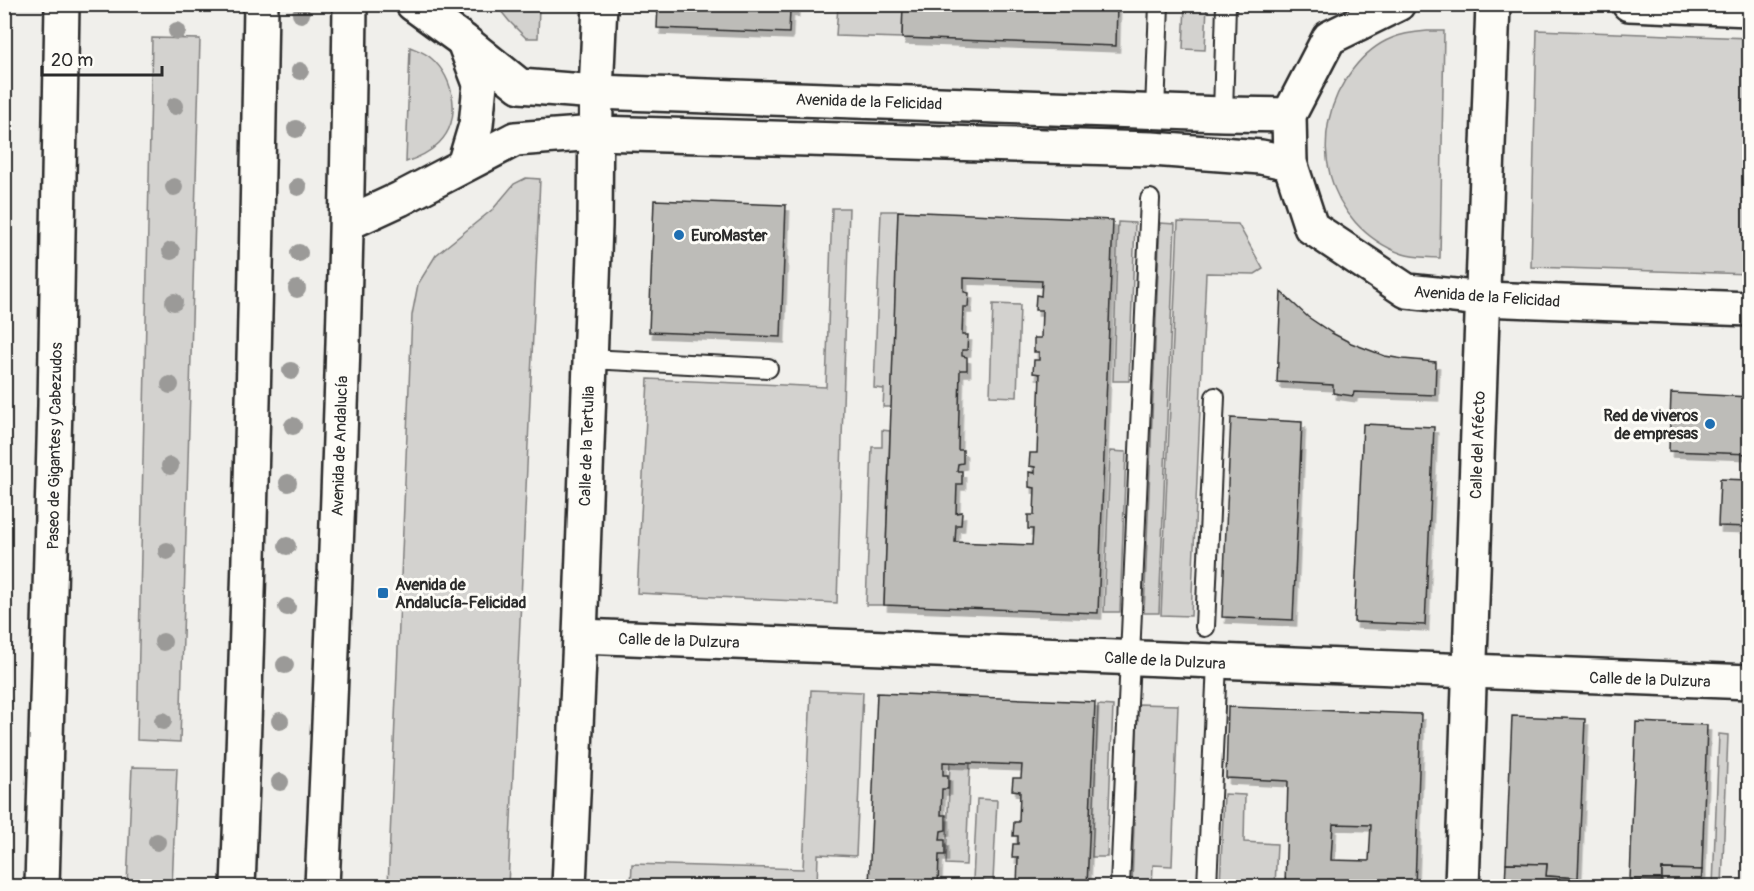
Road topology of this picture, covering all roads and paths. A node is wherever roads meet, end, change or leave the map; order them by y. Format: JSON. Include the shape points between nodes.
{"nodes":[{"id":1,"x":62,"y":4,"type":"edge"},
{"id":2,"x":261,"y":4,"type":"edge"},
{"id":3,"x":351,"y":4,"type":"edge"},
{"id":4,"x":412,"y":4,"type":"edge"},
{"id":5,"x":600,"y":4,"type":"edge"},
{"id":6,"x":1159,"y":4,"type":"edge"},
{"id":7,"x":1226,"y":4,"type":"edge"},
{"id":8,"x":1398,"y":4,"type":"edge"},
{"id":9,"x":1493,"y":4,"type":"edge"},
{"id":10,"x":1629,"y":4,"type":"edge"},
{"id":11,"x":1749,"y":9,"type":"edge"},
{"id":12,"x":464,"y":41,"type":"junction"},
{"id":13,"x":596,"y":93,"type":"junction"},
{"id":14,"x":1155,"y":111,"type":"junction"},
{"id":15,"x":1223,"y":114,"type":"junction"},
{"id":16,"x":1289,"y":115,"type":"junction"},
{"id":17,"x":596,"y":133,"type":"junction"},
{"id":18,"x":1290,"y":162,"type":"junction"},
{"id":19,"x":464,"y":165,"type":"junction"},
{"id":20,"x":1150,"y":200,"type":"dead end"},
{"id":21,"x":348,"y":223,"type":"junction"},
{"id":22,"x":1483,"y":298,"type":"junction"},
{"id":23,"x":1749,"y":309,"type":"edge"},
{"id":24,"x":589,"y":359,"type":"junction"},
{"id":25,"x":768,"y":368,"type":"dead end"},
{"id":26,"x":1215,"y":397,"type":"dead end"},
{"id":27,"x":1205,"y":627,"type":"dead end"},
{"id":28,"x":580,"y":636,"type":"junction"},
{"id":29,"x":1129,"y":657,"type":"junction"},
{"id":30,"x":1217,"y":663,"type":"junction"},
{"id":31,"x":1469,"y":673,"type":"junction"},
{"id":32,"x":1749,"y":682,"type":"edge"},
{"id":33,"x":42,"y":886,"type":"edge"},
{"id":34,"x":238,"y":886,"type":"edge"},
{"id":35,"x":322,"y":886,"type":"edge"},
{"id":36,"x":568,"y":886,"type":"edge"},
{"id":37,"x":1120,"y":886,"type":"edge"},
{"id":38,"x":1207,"y":886,"type":"edge"},
{"id":39,"x":1462,"y":886,"type":"edge"}],
"edges":[{"from":1,"to":33,"type":"street","name":"Paseo de Gigantes y Cabezudos"},
{"from":2,"to":34,"type":"street"},
{"from":3,"to":21,"type":"street","name":"Avenida de Andalucía"},
{"from":4,"to":12,"type":"street","name":"Avenida de la Felicidad"},
{"from":5,"to":13,"type":"street","name":"Calle de la Tertulia"},
{"from":6,"to":14,"type":"lane"},
{"from":7,"to":15,"type":"lane"},
{"from":8,"to":16,"type":"street","name":"Avenida de la Felicidad","via":[[1329,38]]},
{"from":9,"to":22,"type":"street","name":"Calle del Afécto"},
{"from":10,"to":11,"type":"street"},
{"from":12,"to":13,"type":"street","name":"Avenida de la Felicidad","via":[[520,86]]},
{"from":12,"to":19,"type":"street","via":[[480,84],[476,124]]},
{"from":13,"to":14,"type":"street","name":"Avenida de la Felicidad"},
{"from":13,"to":17,"type":"street","name":"Calle de la Tertulia"},
{"from":14,"to":15,"type":"street","name":"Avenida de la Felicidad"},
{"from":15,"to":16,"type":"street","name":"Avenida de la Felicidad"},
{"from":16,"to":18,"type":"street","name":"Avenida de la Felicidad"},
{"from":17,"to":18,"type":"street","via":[[1152,149]]},
{"from":17,"to":19,"type":"street","via":[[515,139]]},
{"from":17,"to":24,"type":"street","name":"Calle de la Tertulia"},
{"from":18,"to":22,"type":"street","name":"Avenida de la Felicidad","via":[[1311,227],[1407,291]]},
{"from":19,"to":21,"type":"street"},
{"from":20,"to":29,"type":"lane"},
{"from":21,"to":35,"type":"street","name":"Avenida de Andalucía"},
{"from":22,"to":23,"type":"street","name":"Avenida de la Felicidad"},
{"from":22,"to":31,"type":"street","name":"Calle del Afécto"},
{"from":24,"to":25,"type":"lane"},
{"from":24,"to":28,"type":"street","name":"Calle de la Tertulia"},
{"from":26,"to":27,"type":"lane"},
{"from":28,"to":29,"type":"street","name":"Calle de la Dulzura"},
{"from":28,"to":36,"type":"street","name":"Calle de la Tertulia"},
{"from":29,"to":30,"type":"street","name":"Calle de la Dulzura"},
{"from":29,"to":37,"type":"lane"},
{"from":30,"to":31,"type":"street","name":"Calle de la Dulzura"},
{"from":30,"to":38,"type":"lane"},
{"from":31,"to":32,"type":"street","name":"Calle de la Dulzura"},
{"from":31,"to":39,"type":"street","name":"Calle del Afécto"}]}
